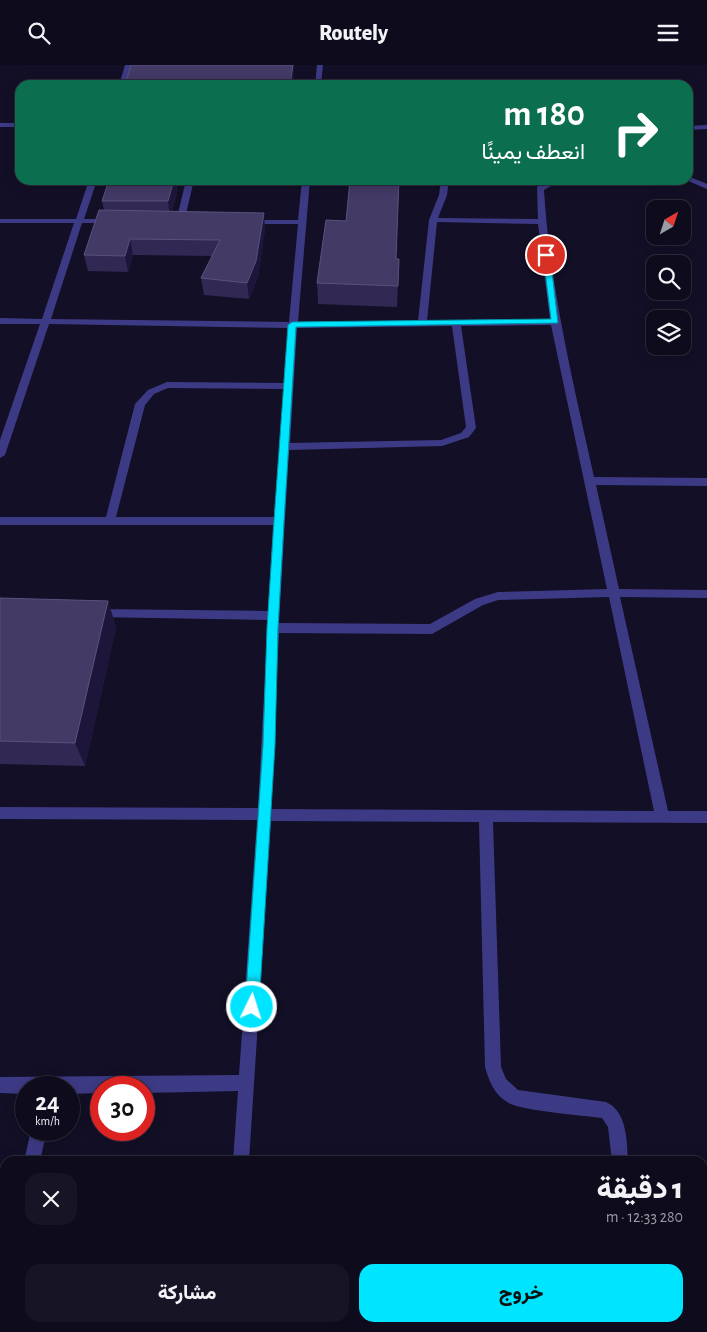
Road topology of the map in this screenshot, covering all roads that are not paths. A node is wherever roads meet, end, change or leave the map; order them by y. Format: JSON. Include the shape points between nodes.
{"nodes":[{"id":1,"x":128,"y":65,"type":"edge"},
{"id":2,"x":320,"y":65,"type":"edge"},
{"id":3,"x":124,"y":80,"type":"edge"},
{"id":4,"x":318,"y":80,"type":"edge"},
{"id":5,"x":0,"y":125,"type":"edge"},
{"id":6,"x":15,"y":125,"type":"edge"},
{"id":7,"x":693,"y":127,"type":"edge"},
{"id":8,"x":707,"y":127,"type":"edge"},
{"id":9,"x":693,"y":180,"type":"edge"},
{"id":10,"x":91,"y":185,"type":"edge"},
{"id":11,"x":189,"y":185,"type":"edge"},
{"id":12,"x":305,"y":185,"type":"edge"},
{"id":13,"x":444,"y":185,"type":"edge"},
{"id":14,"x":547,"y":185,"type":"edge"},
{"id":15,"x":707,"y":187,"type":"edge"},
{"id":16,"x":433,"y":220,"type":"junction"},
{"id":17,"x":0,"y":221,"type":"edge"},
{"id":18,"x":79,"y":221,"type":"junction"},
{"id":19,"x":125,"y":221,"type":"edge"},
{"id":20,"x":171,"y":222,"type":"edge"},
{"id":21,"x":180,"y":222,"type":"junction"},
{"id":22,"x":190,"y":222,"type":"edge"},
{"id":23,"x":236,"y":222,"type":"edge"},
{"id":24,"x":301,"y":222,"type":"junction"},
{"id":25,"x":542,"y":222,"type":"junction"},
{"id":26,"x":0,"y":321,"type":"edge"},
{"id":27,"x":45,"y":322,"type":"junction"},
{"id":28,"x":555,"y":322,"type":"junction"},
{"id":29,"x":422,"y":323,"type":"junction"},
{"id":30,"x":456,"y":323,"type":"junction"},
{"id":31,"x":292,"y":325,"type":"junction"},
{"id":32,"x":288,"y":386,"type":"junction"},
{"id":33,"x":284,"y":447,"type":"junction"},
{"id":34,"x":0,"y":455,"type":"edge"},
{"id":35,"x":588,"y":481,"type":"junction"},
{"id":36,"x":707,"y":482,"type":"edge"},
{"id":37,"x":0,"y":521,"type":"edge"},
{"id":38,"x":110,"y":521,"type":"junction"},
{"id":39,"x":279,"y":521,"type":"junction"},
{"id":40,"x":613,"y":593,"type":"junction"},
{"id":41,"x":707,"y":594,"type":"edge"},
{"id":42,"x":78,"y":612,"type":"edge"},
{"id":43,"x":273,"y":622,"type":"junction"},
{"id":44,"x":0,"y":813,"type":"edge"},
{"id":45,"x":265,"y":814,"type":"junction"},
{"id":46,"x":486,"y":816,"type":"junction"},
{"id":47,"x":662,"y":817,"type":"junction"},
{"id":48,"x":707,"y":817,"type":"edge"},
{"id":49,"x":247,"y":1083,"type":"junction"},
{"id":50,"x":0,"y":1085,"type":"edge"},
{"id":51,"x":15,"y":1086,"type":"edge"},
{"id":52,"x":80,"y":1086,"type":"edge"},
{"id":53,"x":37,"y":1141,"type":"edge"},
{"id":54,"x":33,"y":1156,"type":"edge"},
{"id":55,"x":242,"y":1156,"type":"edge"},
{"id":56,"x":619,"y":1156,"type":"edge"}],
"edges":[{"from":1,"to":3,"type":"street"},
{"from":2,"to":4,"type":"street"},
{"from":5,"to":6,"type":"street"},
{"from":7,"to":8,"type":"street"},
{"from":9,"to":15,"type":"street"},
{"from":10,"to":18,"type":"street"},
{"from":11,"to":21,"type":"street"},
{"from":12,"to":24,"type":"street"},
{"from":13,"to":16,"type":"street"},
{"from":14,"to":25,"type":"street","via":[[540,189]]},
{"from":16,"to":25,"type":"street"},
{"from":16,"to":29,"type":"street"},
{"from":17,"to":18,"type":"street"},
{"from":18,"to":19,"type":"street"},
{"from":18,"to":27,"type":"street"},
{"from":20,"to":21,"type":"street"},
{"from":21,"to":22,"type":"street"},
{"from":23,"to":24,"type":"street"},
{"from":24,"to":31,"type":"street"},
{"from":25,"to":28,"type":"street"},
{"from":26,"to":27,"type":"street"},
{"from":27,"to":31,"type":"street"},
{"from":27,"to":34,"type":"street"},
{"from":28,"to":30,"type":"street"},
{"from":28,"to":35,"type":"street"},
{"from":29,"to":30,"type":"street"},
{"from":29,"to":31,"type":"street"},
{"from":30,"to":33,"type":"street","via":[[470,427],[465,435],[442,443]]},
{"from":31,"to":32,"type":"street"},
{"from":32,"to":33,"type":"street"},
{"from":32,"to":38,"type":"street","via":[[167,385],[151,392],[140,403]]},
{"from":33,"to":39,"type":"street"},
{"from":35,"to":36,"type":"street"},
{"from":35,"to":40,"type":"street"},
{"from":37,"to":38,"type":"street"},
{"from":38,"to":39,"type":"street"},
{"from":39,"to":43,"type":"street"},
{"from":40,"to":41,"type":"street"},
{"from":40,"to":43,"type":"street","via":[[498,596],[479,602],[432,629]]},
{"from":40,"to":47,"type":"street"},
{"from":42,"to":43,"type":"street"},
{"from":43,"to":45,"type":"street"},
{"from":44,"to":45,"type":"street"},
{"from":45,"to":46,"type":"street"},
{"from":45,"to":49,"type":"street"},
{"from":46,"to":47,"type":"street"},
{"from":46,"to":56,"type":"street","via":[[493,1067],[496,1079],[503,1090],[515,1098],[606,1110],[616,1126]]},
{"from":47,"to":48,"type":"street"},
{"from":49,"to":52,"type":"street"},
{"from":49,"to":55,"type":"street"},
{"from":50,"to":51,"type":"street"},
{"from":53,"to":54,"type":"street"}]}
